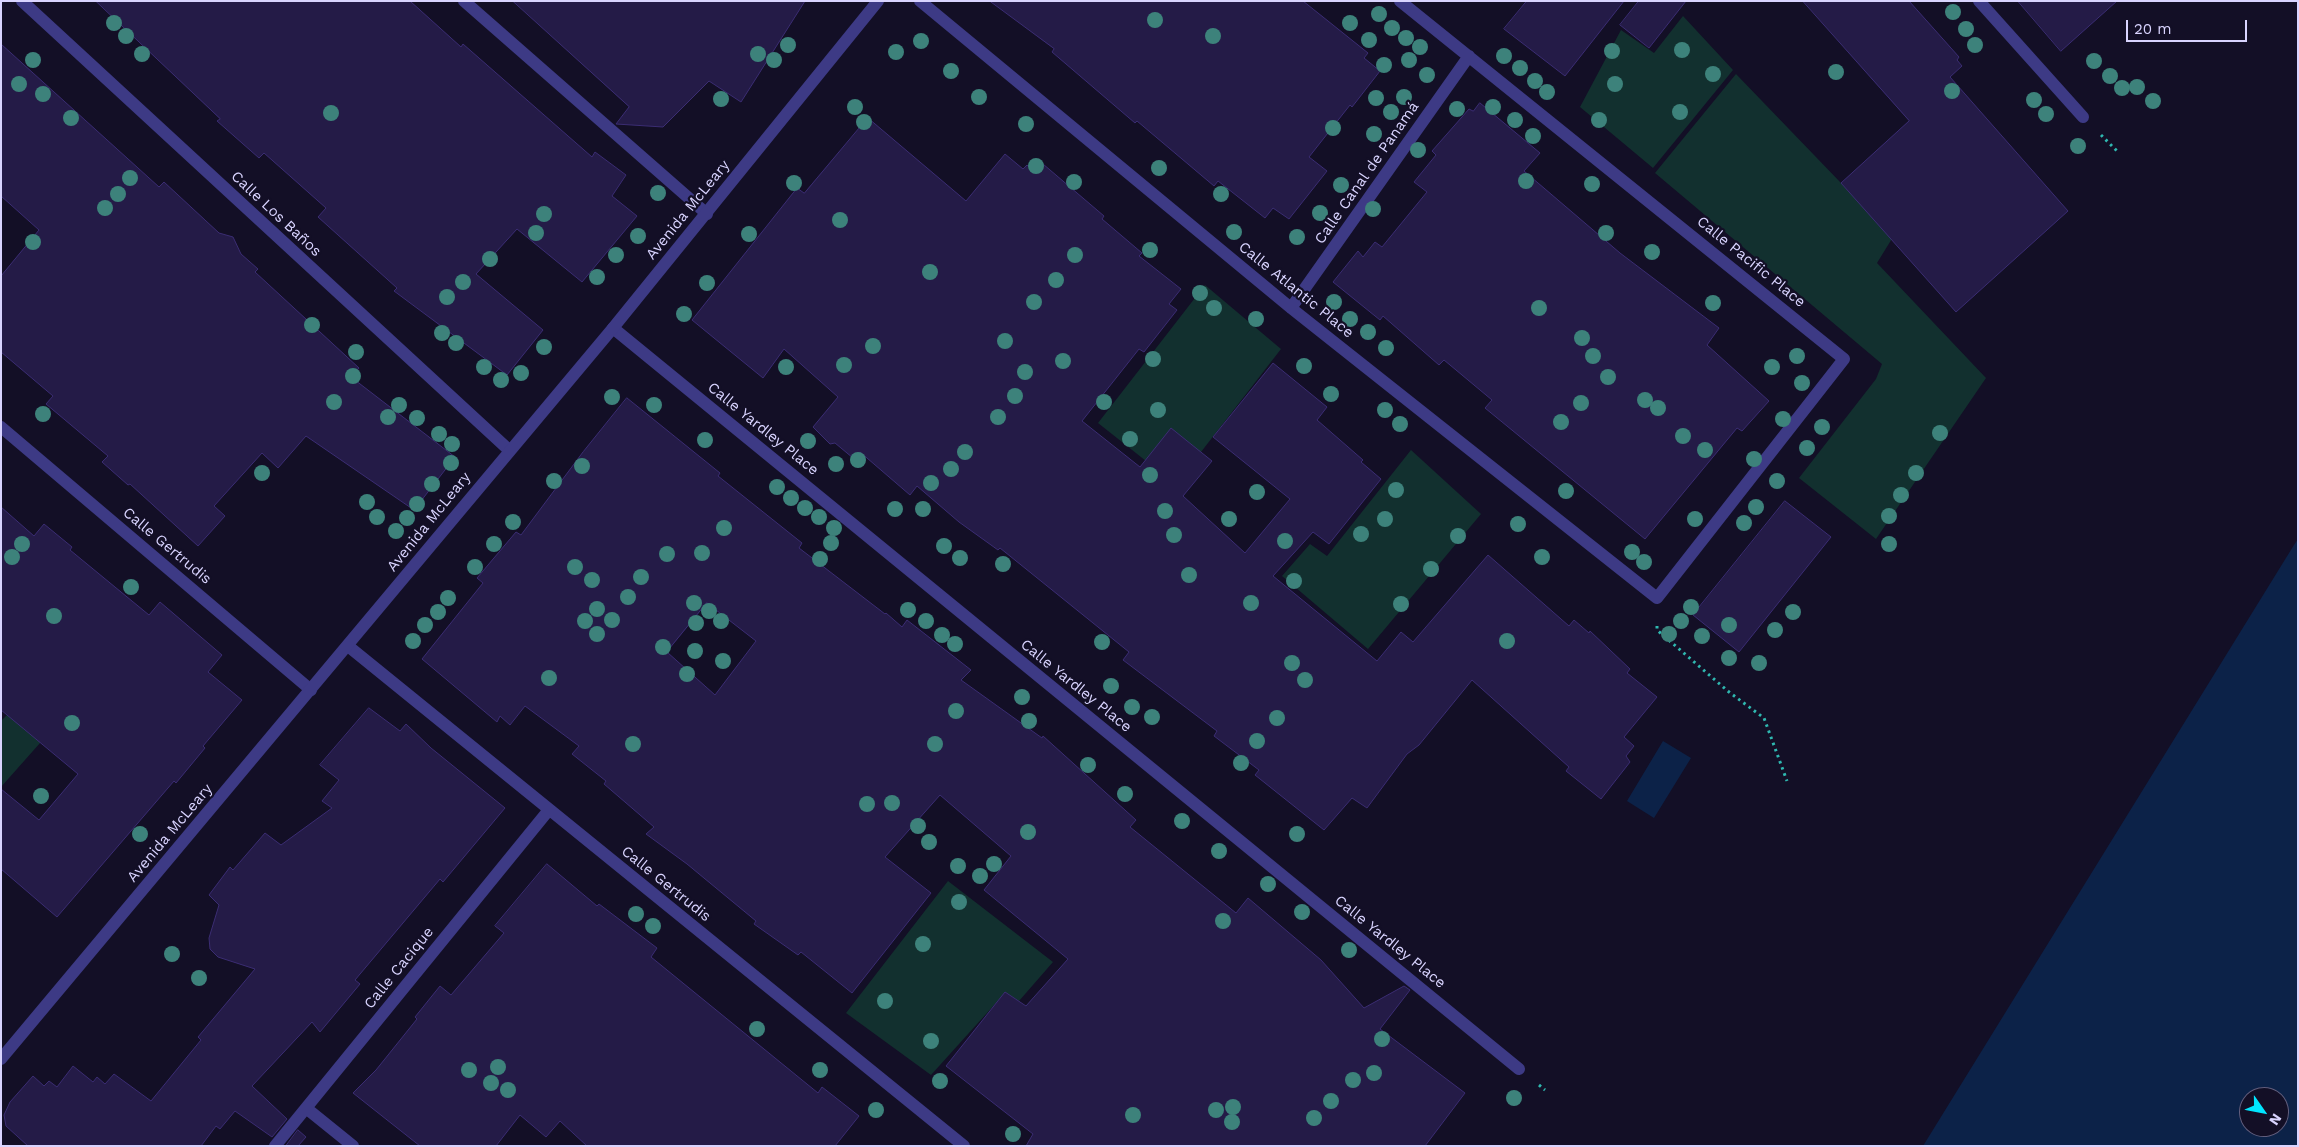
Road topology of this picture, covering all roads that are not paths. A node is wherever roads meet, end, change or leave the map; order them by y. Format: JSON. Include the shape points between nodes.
{"nodes":[{"id":1,"x":22,"y":1,"type":"edge"},
{"id":2,"x":464,"y":1,"type":"edge"},
{"id":3,"x":878,"y":1,"type":"edge"},
{"id":4,"x":920,"y":1,"type":"edge"},
{"id":5,"x":1400,"y":1,"type":"edge"},
{"id":6,"x":1979,"y":1,"type":"edge"},
{"id":7,"x":1469,"y":56,"type":"junction"},
{"id":8,"x":2083,"y":117,"type":"dead end"},
{"id":9,"x":707,"y":214,"type":"junction"},
{"id":10,"x":1291,"y":308,"type":"junction"},
{"id":11,"x":613,"y":328,"type":"junction"},
{"id":12,"x":1,"y":427,"type":"edge"},
{"id":13,"x":509,"y":450,"type":"junction"},
{"id":14,"x":1654,"y":596,"type":"joint"},
{"id":15,"x":348,"y":646,"type":"junction"},
{"id":16,"x":311,"y":690,"type":"junction"},
{"id":17,"x":548,"y":811,"type":"junction"},
{"id":18,"x":1,"y":1059,"type":"edge"},
{"id":19,"x":1519,"y":1069,"type":"dead end"},
{"id":20,"x":306,"y":1108,"type":"junction"},
{"id":21,"x":275,"y":1146,"type":"edge"},
{"id":22,"x":354,"y":1146,"type":"edge"},
{"id":23,"x":964,"y":1146,"type":"edge"}],
"edges":[{"from":1,"to":13,"type":"street","name":"Calle Los Baños"},
{"from":2,"to":9,"type":"street"},
{"from":3,"to":9,"type":"street","name":"Avenida McLeary"},
{"from":4,"to":10,"type":"street","name":"Calle Atlantic Place"},
{"from":5,"to":7,"type":"street","name":"Calle Pacific Place"},
{"from":6,"to":8,"type":"street"},
{"from":7,"to":10,"type":"street","name":"Calle Canal de Panamá"},
{"from":7,"to":14,"type":"street","name":"Calle Pacific Place","via":[[1844,359]]},
{"from":9,"to":11,"type":"street","name":"Avenida McLeary"},
{"from":10,"to":14,"type":"street","name":"Calle Atlantic Place"},
{"from":11,"to":13,"type":"street","name":"Avenida McLeary"},
{"from":11,"to":19,"type":"street","name":"Calle Yardley Place"},
{"from":12,"to":16,"type":"street","name":"Calle Gertrudis"},
{"from":13,"to":15,"type":"street","name":"Avenida McLeary"},
{"from":15,"to":16,"type":"street","name":"Avenida McLeary"},
{"from":15,"to":17,"type":"street","name":"Calle Gertrudis"},
{"from":16,"to":18,"type":"street","name":"Avenida McLeary"},
{"from":17,"to":20,"type":"street","name":"Calle Cacique"},
{"from":17,"to":23,"type":"street","name":"Calle Gertrudis"},
{"from":20,"to":21,"type":"street","name":"Calle Cacique"},
{"from":20,"to":22,"type":"street"}]}
